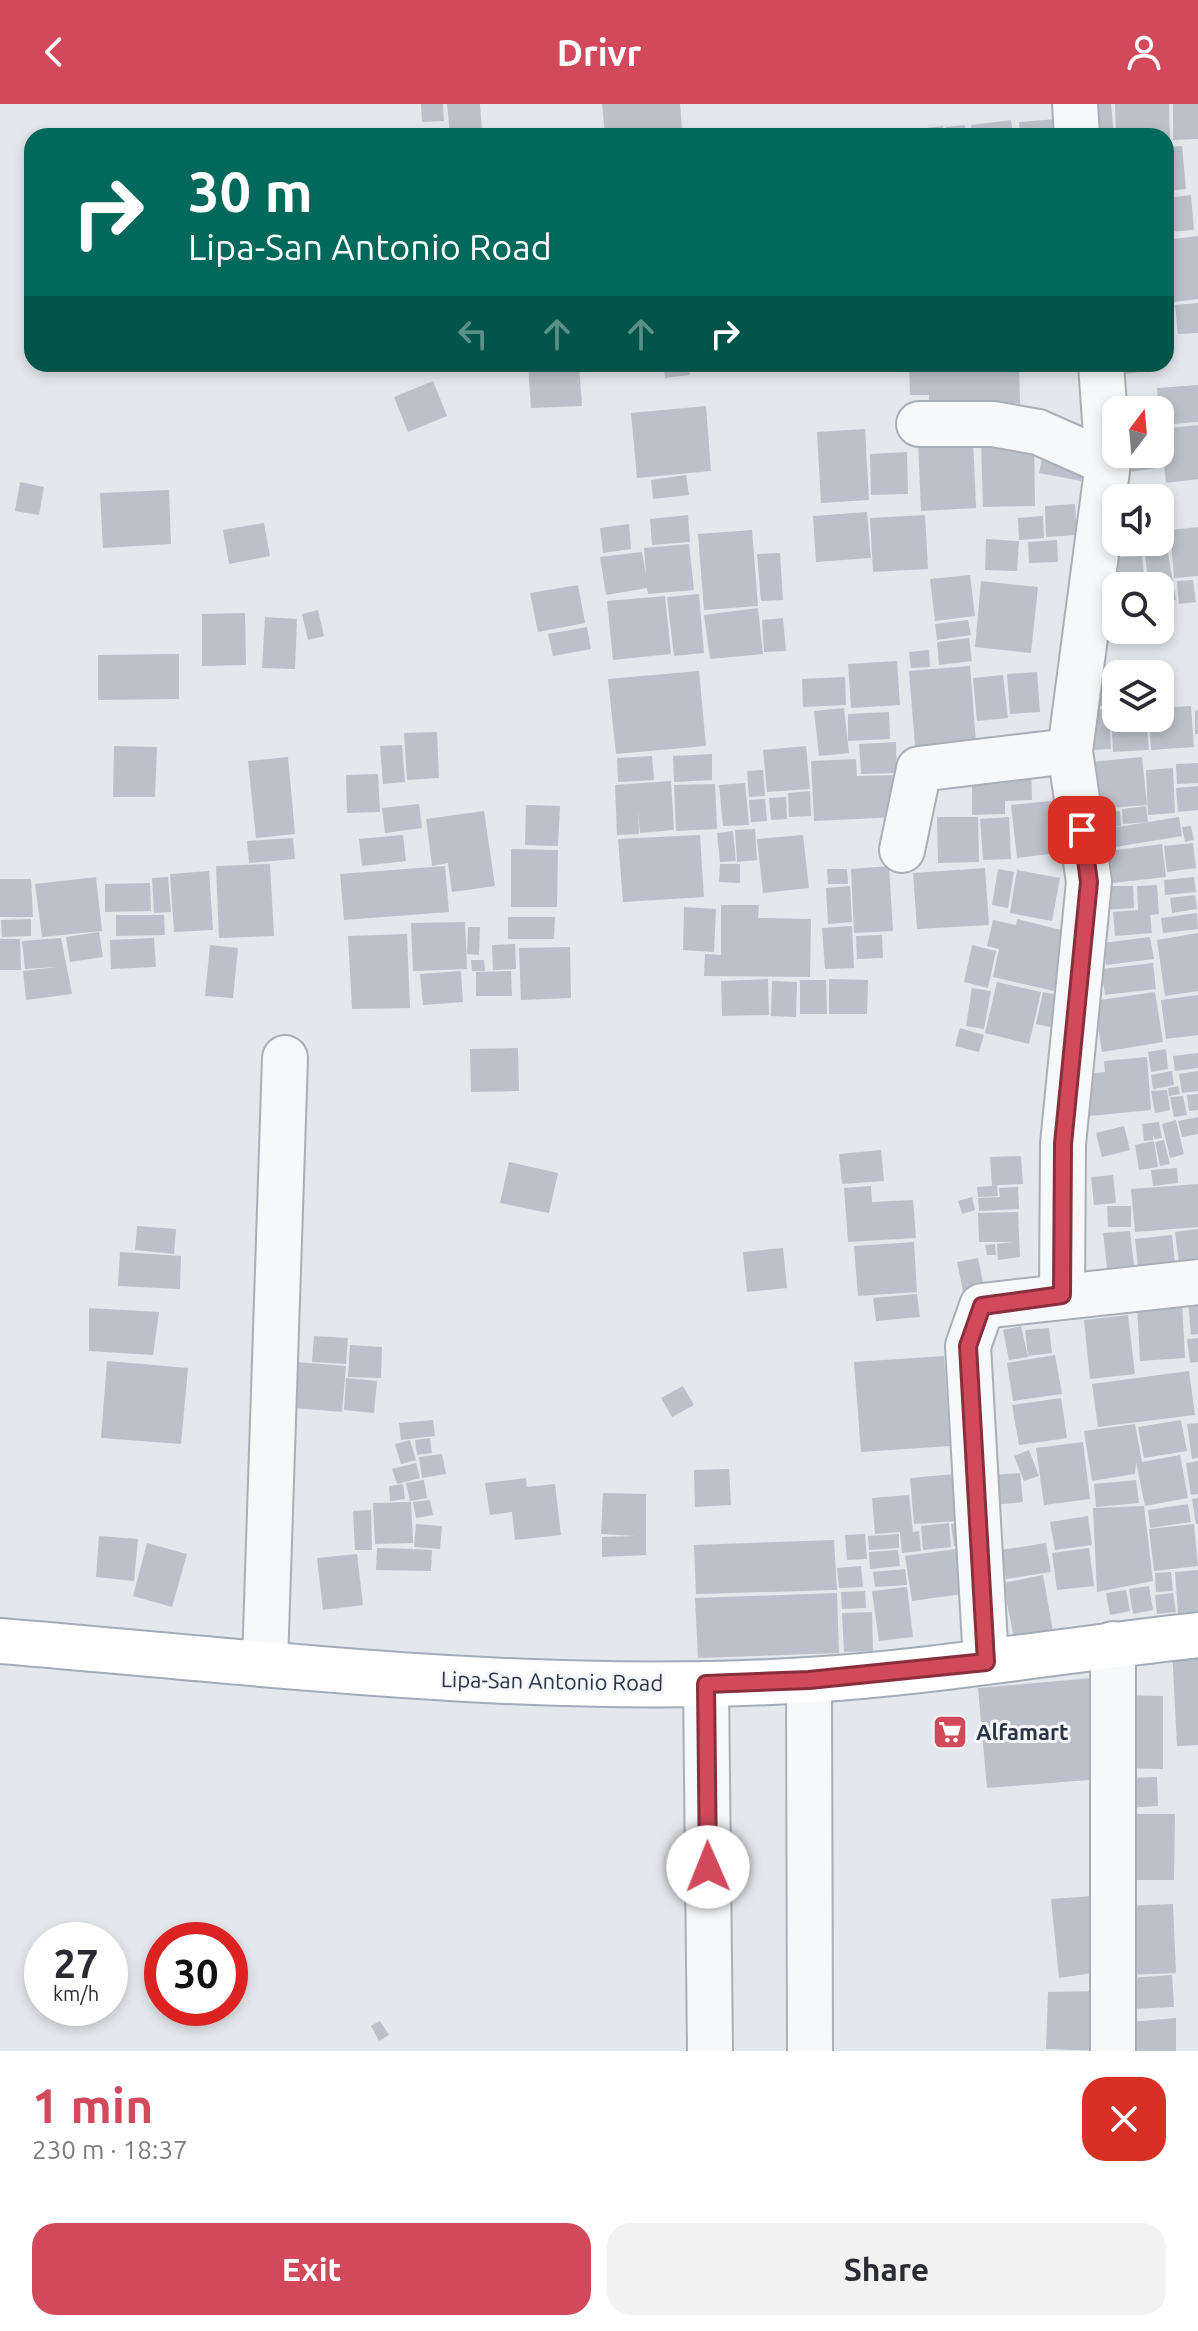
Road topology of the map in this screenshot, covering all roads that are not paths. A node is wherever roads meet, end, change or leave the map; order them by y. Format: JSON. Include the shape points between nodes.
{"nodes":[{"id":1,"x":1075,"y":104,"type":"edge"},
{"id":2,"x":1076,"y":128,"type":"edge"},
{"id":3,"x":1102,"y":372,"type":"edge"},
{"id":4,"x":1103,"y":396,"type":"edge"},
{"id":5,"x":919,"y":424,"type":"dead end"},
{"id":6,"x":1102,"y":460,"type":"edge"},
{"id":7,"x":1107,"y":468,"type":"edge"},
{"id":8,"x":1070,"y":751,"type":"junction"},
{"id":9,"x":902,"y":850,"type":"dead end"},
{"id":10,"x":285,"y":1058,"type":"dead end"},
{"id":11,"x":1198,"y":1282,"type":"edge"},
{"id":12,"x":1062,"y":1295,"type":"junction"},
{"id":13,"x":1198,"y":1635,"type":"edge"},
{"id":14,"x":0,"y":1641,"type":"edge"},
{"id":15,"x":1113,"y":1644,"type":"junction"},
{"id":16,"x":986,"y":1662,"type":"junction"},
{"id":17,"x":265,"y":1663,"type":"junction"},
{"id":18,"x":809,"y":1680,"type":"junction"},
{"id":19,"x":706,"y":1684,"type":"junction"},
{"id":20,"x":710,"y":2051,"type":"edge"},
{"id":21,"x":810,"y":2051,"type":"edge"},
{"id":22,"x":1113,"y":2051,"type":"edge"}],
"edges":[{"from":1,"to":2,"type":"street"},
{"from":3,"to":4,"type":"street"},
{"from":5,"to":6,"type":"street","via":[[993,424],[1038,432]]},
{"from":7,"to":8,"type":"street"},
{"from":8,"to":9,"type":"street","via":[[919,769]]},
{"from":8,"to":12,"type":"street","via":[[1089,882],[1063,1144]]},
{"from":10,"to":17,"type":"street"},
{"from":11,"to":12,"type":"street"},
{"from":12,"to":16,"type":"street","via":[[982,1306],[968,1346]]},
{"from":13,"to":15,"type":"main road","name":"Lipa-San Antonio Road"},
{"from":14,"to":17,"type":"main road","name":"Lipa-San Antonio Road"},
{"from":15,"to":16,"type":"main road","name":"Lipa-San Antonio Road"},
{"from":15,"to":22,"type":"street"},
{"from":16,"to":18,"type":"main road","name":"Lipa-San Antonio Road"},
{"from":17,"to":19,"type":"main road","name":"Lipa-San Antonio Road","via":[[464,1682]]},
{"from":18,"to":19,"type":"main road","name":"Lipa-San Antonio Road"},
{"from":18,"to":21,"type":"street"},
{"from":19,"to":20,"type":"street"}]}
